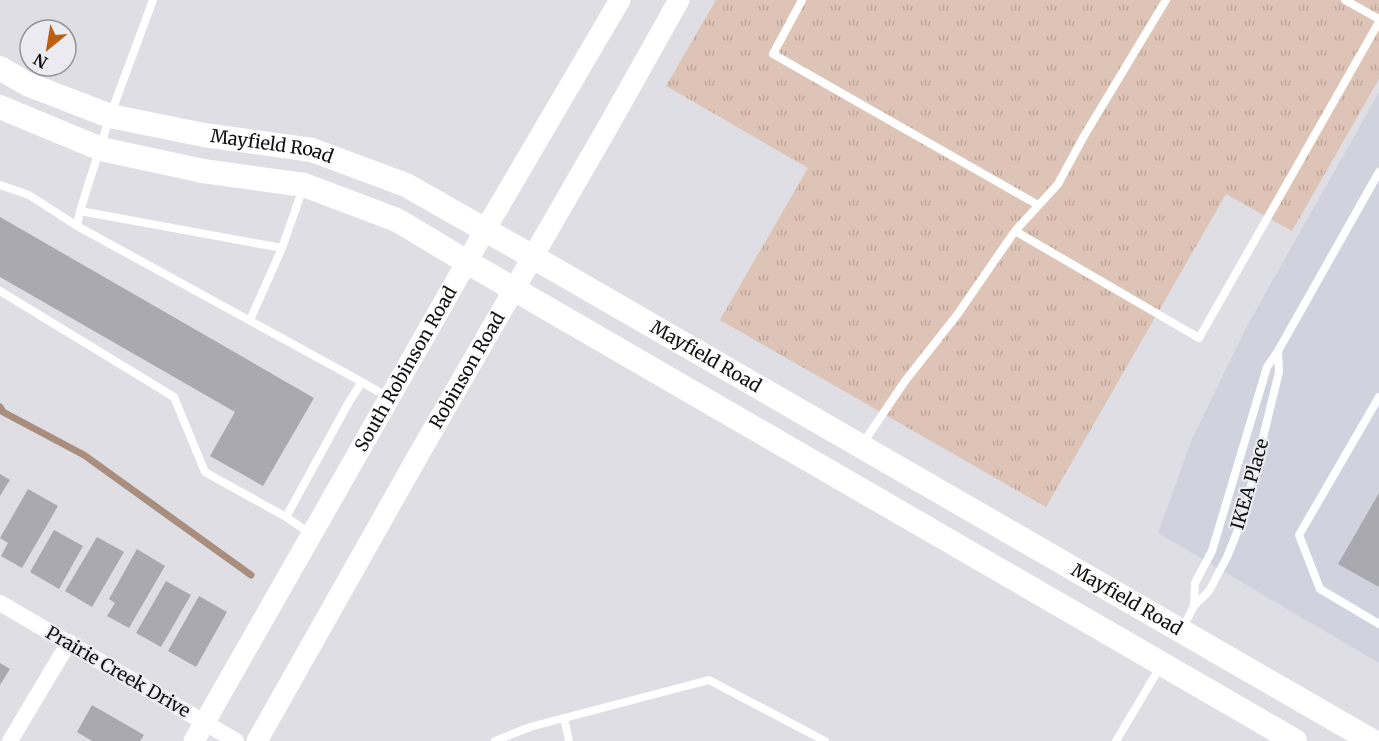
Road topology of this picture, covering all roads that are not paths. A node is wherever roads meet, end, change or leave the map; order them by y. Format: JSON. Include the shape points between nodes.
{"nodes":[{"id":1,"x":153,"y":0,"type":"edge"},
{"id":2,"x":620,"y":0,"type":"edge"},
{"id":3,"x":679,"y":0,"type":"edge"},
{"id":4,"x":802,"y":0,"type":"edge"},
{"id":5,"x":1166,"y":0,"type":"edge"},
{"id":6,"x":1345,"y":0,"type":"edge"},
{"id":7,"x":1379,"y":21,"type":"edge"},
{"id":8,"x":0,"y":68,"type":"edge"},
{"id":9,"x":0,"y":107,"type":"edge"},
{"id":10,"x":110,"y":116,"type":"junction"},
{"id":11,"x":101,"y":149,"type":"junction"},
{"id":12,"x":1379,"y":172,"type":"edge"},
{"id":13,"x":0,"y":185,"type":"edge"},
{"id":14,"x":304,"y":185,"type":"junction"},
{"id":15,"x":1038,"y":205,"type":"junction"},
{"id":16,"x":80,"y":211,"type":"junction"},
{"id":17,"x":77,"y":226,"type":"junction"},
{"id":18,"x":485,"y":230,"type":"junction"},
{"id":19,"x":1015,"y":231,"type":"junction"},
{"id":20,"x":282,"y":248,"type":"junction"},
{"id":21,"x":533,"y":256,"type":"junction"},
{"id":22,"x":467,"y":262,"type":"junction"},
{"id":23,"x":514,"y":290,"type":"junction"},
{"id":24,"x":0,"y":291,"type":"edge"},
{"id":25,"x":250,"y":320,"type":"junction"},
{"id":26,"x":1278,"y":351,"type":"junction"},
{"id":27,"x":362,"y":381,"type":"junction"},
{"id":28,"x":1379,"y":397,"type":"edge"},
{"id":29,"x":389,"y":398,"type":"junction"},
{"id":30,"x":861,"y":446,"type":"junction"},
{"id":31,"x":286,"y":518,"type":"junction"},
{"id":32,"x":312,"y":534,"type":"junction"},
{"id":33,"x":0,"y":603,"type":"edge"},
{"id":34,"x":1194,"y":606,"type":"junction"},
{"id":35,"x":1379,"y":624,"type":"edge"},
{"id":36,"x":1181,"y":631,"type":"junction"},
{"id":37,"x":69,"y":642,"type":"junction"},
{"id":38,"x":1162,"y":664,"type":"junction"},
{"id":39,"x":564,"y":718,"type":"junction"},
{"id":40,"x":204,"y":723,"type":"junction"},
{"id":41,"x":10,"y":741,"type":"edge"},
{"id":42,"x":194,"y":741,"type":"edge"},
{"id":43,"x":236,"y":741,"type":"edge"},
{"id":44,"x":257,"y":741,"type":"edge"},
{"id":45,"x":495,"y":741,"type":"edge"},
{"id":46,"x":568,"y":741,"type":"edge"},
{"id":47,"x":825,"y":741,"type":"edge"},
{"id":48,"x":1116,"y":741,"type":"edge"},
{"id":49,"x":1295,"y":741,"type":"edge"},
{"id":50,"x":1372,"y":741,"type":"edge"}],
"edges":[{"from":1,"to":10,"type":"lane"},
{"from":2,"to":18,"type":"street","name":"South Robinson Road"},
{"from":3,"to":21,"type":"street","name":"Robinson Road"},
{"from":4,"to":15,"type":"lane","via":[[773,54]]},
{"from":5,"to":15,"type":"lane","via":[[1058,184]]},
{"from":6,"to":7,"type":"lane"},
{"from":7,"to":19,"type":"lane","via":[[1199,338]]},
{"from":8,"to":10,"type":"main road","name":"Mayfield Road","via":[[27,84]]},
{"from":9,"to":11,"type":"main road","name":"Mayfield Road"},
{"from":10,"to":11,"type":"lane"},
{"from":10,"to":18,"type":"main road","name":"Mayfield Road","via":[[204,135],[312,150],[406,185]]},
{"from":11,"to":14,"type":"main road","name":"Mayfield Road","via":[[203,171]]},
{"from":11,"to":16,"type":"lane"},
{"from":12,"to":26,"type":"lane","name":"IKEA Place"},
{"from":13,"to":17,"type":"lane","via":[[29,195]]},
{"from":14,"to":20,"type":"lane"},
{"from":14,"to":22,"type":"main road","name":"Mayfield Road","via":[[397,220]]},
{"from":15,"to":19,"type":"lane"},
{"from":16,"to":17,"type":"lane"},
{"from":16,"to":20,"type":"lane"},
{"from":17,"to":25,"type":"lane"},
{"from":18,"to":21,"type":"main road","name":"Mayfield Road"},
{"from":18,"to":22,"type":"street","name":"South Robinson Road"},
{"from":19,"to":30,"type":"lane"},
{"from":20,"to":25,"type":"lane"},
{"from":21,"to":23,"type":"street","name":"Robinson Road"},
{"from":21,"to":30,"type":"main road","name":"Mayfield Road"},
{"from":22,"to":23,"type":"main road","name":"Mayfield Road"},
{"from":22,"to":29,"type":"street","name":"South Robinson Road"},
{"from":23,"to":38,"type":"main road","name":"Mayfield Road"},
{"from":23,"to":44,"type":"street","name":"Robinson Road"},
{"from":24,"to":31,"type":"lane","via":[[174,398],[205,472]]},
{"from":25,"to":27,"type":"lane"},
{"from":26,"to":34,"type":"lane","name":"IKEA Place","via":[[1267,367],[1212,551],[1195,583]]},
{"from":26,"to":34,"type":"lane","name":"IKEA Place","via":[[1279,372],[1244,515],[1209,591]]},
{"from":27,"to":29,"type":"lane"},
{"from":27,"to":31,"type":"lane"},
{"from":28,"to":35,"type":"lane","via":[[1299,535],[1320,589]]},
{"from":29,"to":32,"type":"street","name":"South Robinson Road"},
{"from":30,"to":36,"type":"main road","name":"Mayfield Road"},
{"from":31,"to":32,"type":"lane"},
{"from":32,"to":40,"type":"street","name":"South Robinson Road"},
{"from":33,"to":37,"type":"street","name":"Prairie Creek Drive"},
{"from":34,"to":36,"type":"lane","name":"IKEA Place"},
{"from":36,"to":38,"type":"main road"},
{"from":36,"to":50,"type":"main road","name":"Mayfield Road"},
{"from":37,"to":40,"type":"street","name":"Prairie Creek Drive"},
{"from":37,"to":41,"type":"street"},
{"from":38,"to":48,"type":"lane"},
{"from":38,"to":49,"type":"main road","name":"Mayfield Road"},
{"from":39,"to":45,"type":"lane"},
{"from":39,"to":46,"type":"lane"},
{"from":39,"to":47,"type":"lane","via":[[709,680]]},
{"from":40,"to":42,"type":"street","name":"South Robinson Road"},
{"from":40,"to":43,"type":"street","name":"Prairie Creek Drive"}]}
